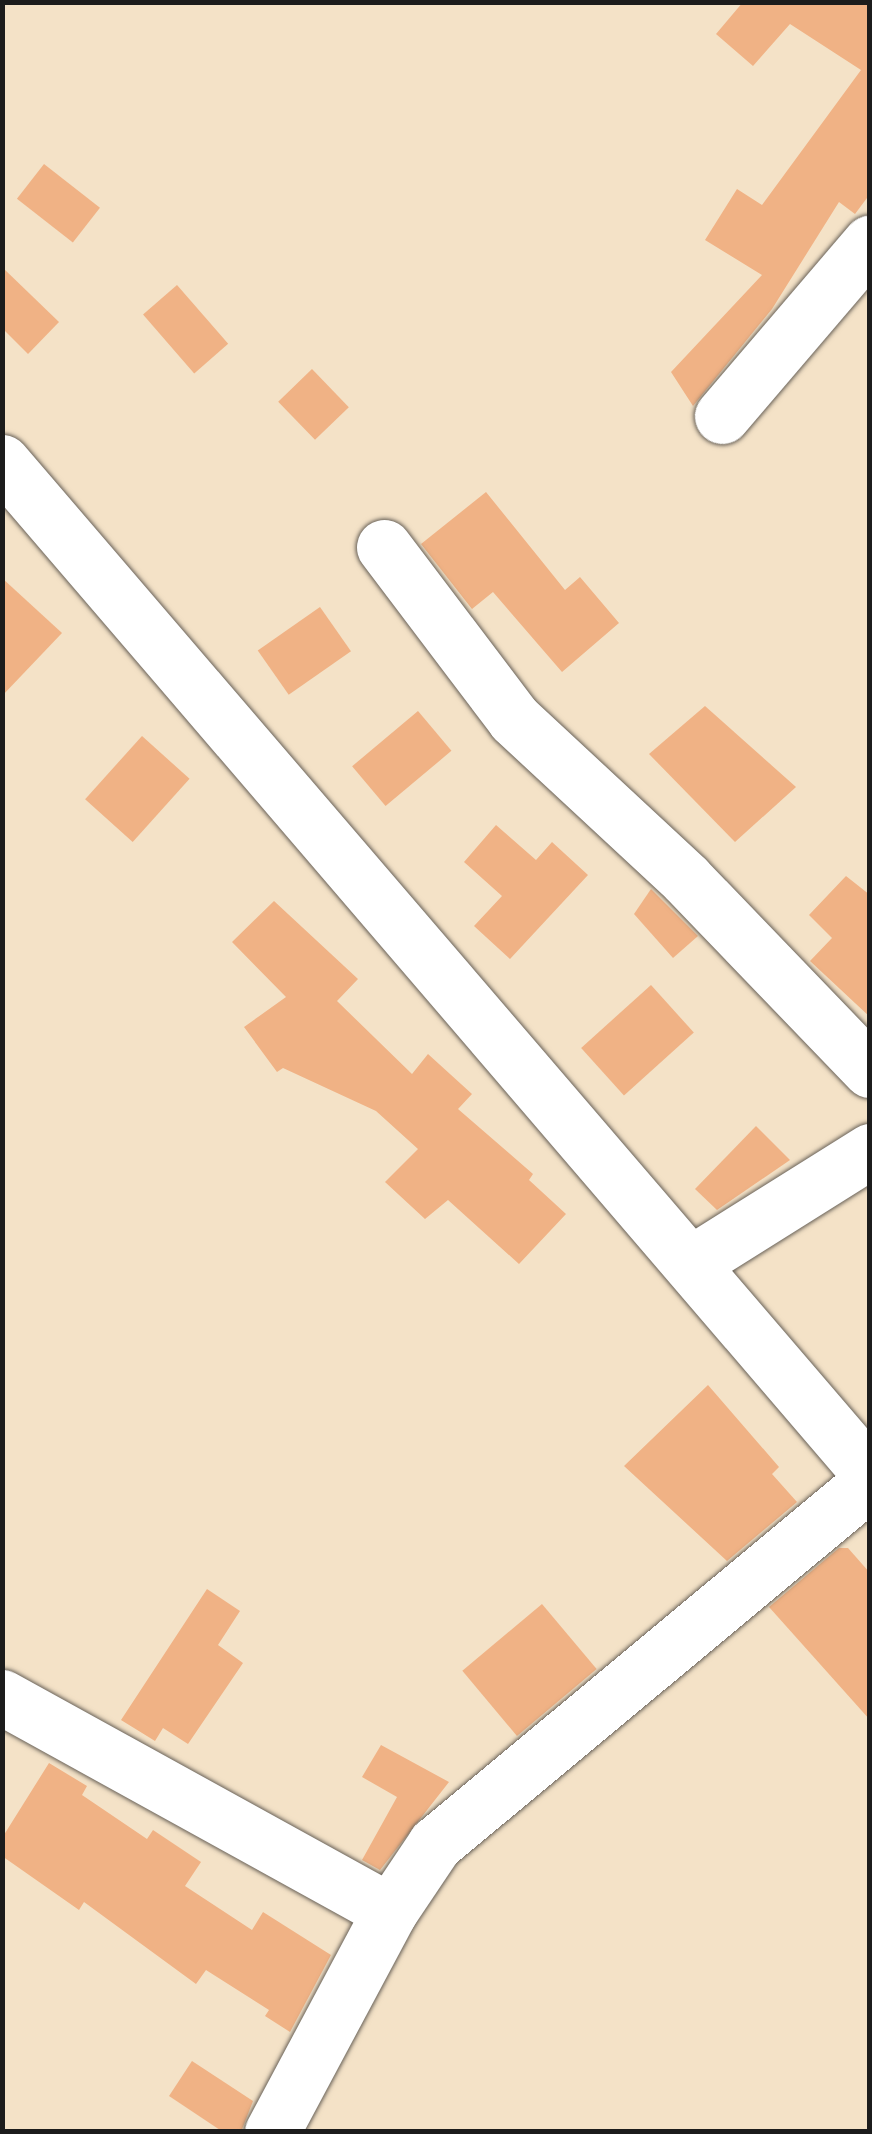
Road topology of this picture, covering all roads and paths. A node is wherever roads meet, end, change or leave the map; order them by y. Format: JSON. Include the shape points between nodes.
{"nodes":[{"id":1,"x":870,"y":243,"type":"edge"},
{"id":2,"x":722,"y":416,"type":"dead end"},
{"id":3,"x":2,"y":462,"type":"edge"},
{"id":4,"x":384,"y":546,"type":"dead end"},
{"id":5,"x":870,"y":1070,"type":"edge"},
{"id":6,"x":870,"y":1152,"type":"edge"},
{"id":7,"x":694,"y":1262,"type":"junction"},
{"id":8,"x":870,"y":1474,"type":"edge"},
{"id":9,"x":870,"y":1482,"type":"edge"},
{"id":10,"x":2,"y":1697,"type":"edge"},
{"id":11,"x":390,"y":1912,"type":"junction"},
{"id":12,"x":272,"y":2132,"type":"edge"}],
"edges":[{"from":1,"to":2,"type":"street"},
{"from":3,"to":7,"type":"street"},
{"from":4,"to":5,"type":"street","via":[[514,719],[686,879]]},
{"from":6,"to":7,"type":"street"},
{"from":7,"to":8,"type":"street"},
{"from":9,"to":11,"type":"street","via":[[435,1844]]},
{"from":10,"to":11,"type":"street"},
{"from":11,"to":12,"type":"street"}]}
